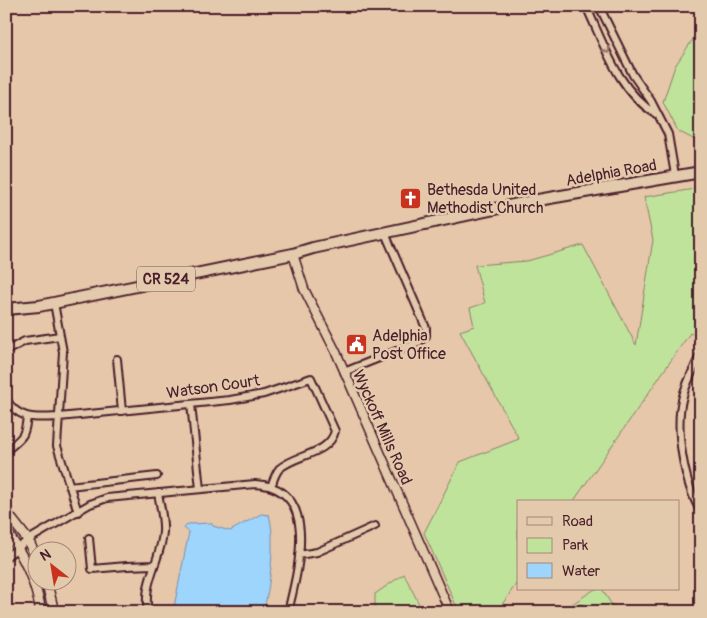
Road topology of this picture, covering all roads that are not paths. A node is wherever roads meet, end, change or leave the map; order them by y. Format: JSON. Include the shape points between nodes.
{"nodes":[{"id":1,"x":586,"y":6,"type":"edge"},
{"id":2,"x":599,"y":6,"type":"edge"},
{"id":3,"x":657,"y":114,"type":"junction"},
{"id":4,"x":701,"y":172,"type":"edge"},
{"id":5,"x":675,"y":175,"type":"junction"},
{"id":6,"x":385,"y":233,"type":"junction"},
{"id":7,"x":293,"y":254,"type":"junction"},
{"id":8,"x":54,"y":303,"type":"junction"},
{"id":9,"x":6,"y":309,"type":"edge"},
{"id":10,"x":60,"y":336,"type":"junction"},
{"id":11,"x":6,"y":351,"type":"edge"},
{"id":12,"x":701,"y":353,"type":"edge"},
{"id":13,"x":116,"y":359,"type":"dead end"},
{"id":14,"x":344,"y":372,"type":"junction"},
{"id":15,"x":6,"y":399,"type":"edge"},
{"id":16,"x":191,"y":404,"type":"junction"},
{"id":17,"x":122,"y":411,"type":"junction"},
{"id":18,"x":27,"y":416,"type":"junction"},
{"id":19,"x":59,"y":417,"type":"junction"},
{"id":20,"x":6,"y":451,"type":"edge"},
{"id":21,"x":157,"y":476,"type":"dead end"},
{"id":22,"x":69,"y":486,"type":"junction"},
{"id":23,"x":271,"y":487,"type":"junction"},
{"id":24,"x":200,"y":489,"type":"junction"},
{"id":25,"x":158,"y":493,"type":"junction"},
{"id":26,"x":6,"y":512,"type":"edge"},
{"id":27,"x":78,"y":512,"type":"junction"},
{"id":28,"x":701,"y":512,"type":"edge"},
{"id":29,"x":375,"y":526,"type":"dead end"},
{"id":30,"x":6,"y":532,"type":"edge"},
{"id":31,"x":89,"y":538,"type":"dead end"},
{"id":32,"x":28,"y":540,"type":"junction"},
{"id":33,"x":18,"y":547,"type":"junction"},
{"id":34,"x":299,"y":555,"type":"junction"},
{"id":35,"x":6,"y":557,"type":"edge"},
{"id":36,"x":153,"y":565,"type":"junction"},
{"id":37,"x":48,"y":590,"type":"edge"},
{"id":38,"x":41,"y":612,"type":"edge"},
{"id":39,"x":54,"y":612,"type":"edge"},
{"id":40,"x":148,"y":612,"type":"edge"},
{"id":41,"x":288,"y":612,"type":"edge"},
{"id":42,"x":450,"y":612,"type":"edge"},
{"id":43,"x":572,"y":612,"type":"edge"},
{"id":44,"x":591,"y":612,"type":"edge"}],
"edges":[{"from":1,"to":3,"type":"street","one_way":true,"via":[[616,70],[645,107]]},
{"from":2,"to":3,"type":"street","via":[[633,75]]},
{"from":3,"to":5,"type":"street","via":[[669,138]]},
{"from":4,"to":5,"type":"main road","name":"Adelphia Road","number":"CR 524"},
{"from":5,"to":6,"type":"main road","name":"Adelphia Road","number":"CR 524","via":[[532,201]]},
{"from":6,"to":7,"type":"main road","name":"Adelphia Road","number":"CR 524"},
{"from":6,"to":14,"type":"street","via":[[426,328],[426,336],[419,342]]},
{"from":7,"to":8,"type":"main road","number":"CR 524"},
{"from":7,"to":14,"type":"street","name":"Wyckoff Mills Road","via":[[304,289]]},
{"from":8,"to":9,"type":"main road","number":"CR 524"},
{"from":8,"to":10,"type":"street"},
{"from":10,"to":11,"type":"street","via":[[25,341]]},
{"from":10,"to":19,"type":"street","via":[[63,352]]},
{"from":12,"to":28,"type":"street","via":[[683,396],[680,425],[682,457],[689,485]]},
{"from":13,"to":17,"type":"street"},
{"from":14,"to":42,"type":"street","name":"Wyckoff Mills Road"},
{"from":15,"to":18,"type":"street"},
{"from":16,"to":17,"type":"street","name":"Watson Court"},
{"from":16,"to":23,"type":"street","name":"Watson Court","via":[[264,394],[311,378],[335,431],[334,439],[278,470]]},
{"from":16,"to":24,"type":"street"},
{"from":17,"to":19,"type":"street","name":"Watson Court"},
{"from":18,"to":19,"type":"street","name":"Watson Court"},
{"from":18,"to":20,"type":"street","via":[[23,437]]},
{"from":19,"to":22,"type":"street","via":[[57,446]]},
{"from":21,"to":22,"type":"street"},
{"from":22,"to":27,"type":"street"},
{"from":23,"to":24,"type":"street","via":[[255,484]]},
{"from":23,"to":34,"type":"street","via":[[284,493],[295,506],[302,533]]},
{"from":24,"to":25,"type":"street"},
{"from":25,"to":27,"type":"street","via":[[106,498]]},
{"from":25,"to":36,"type":"street","via":[[164,531]]},
{"from":26,"to":32,"type":"main road"},
{"from":27,"to":32,"type":"street"},
{"from":29,"to":34,"type":"street","via":[[318,552]]},
{"from":30,"to":33,"type":"main road"},
{"from":31,"to":36,"type":"street","via":[[92,569]]},
{"from":32,"to":33,"type":"street"},
{"from":33,"to":35,"type":"street"},
{"from":33,"to":38,"type":"main road","via":[[34,584]]},
{"from":34,"to":41,"type":"street"},
{"from":36,"to":40,"type":"street","via":[[145,599]]},
{"from":37,"to":39,"type":"main road"},
{"from":43,"to":44,"type":"street","via":[[581,609]]}]}
